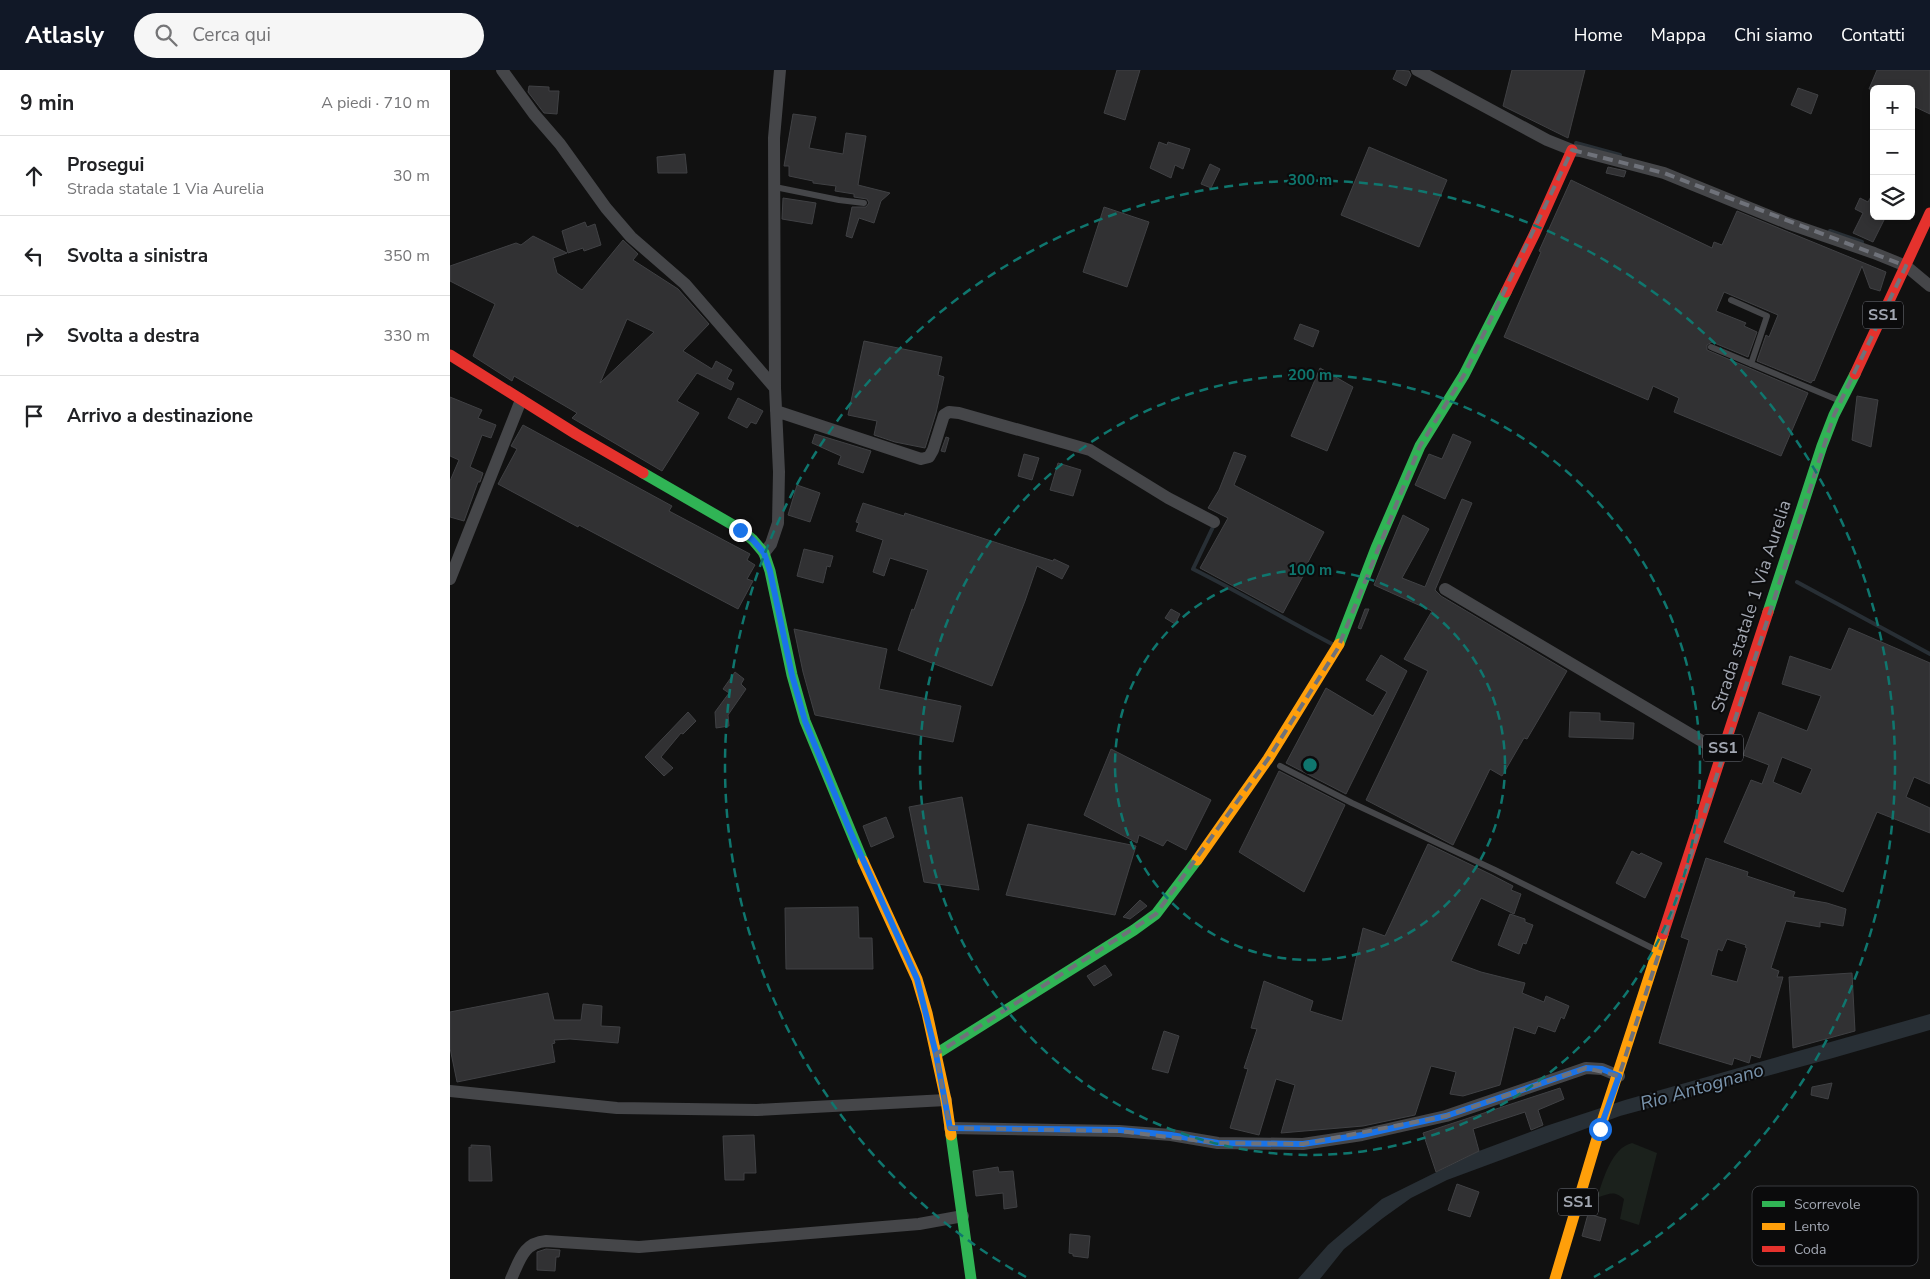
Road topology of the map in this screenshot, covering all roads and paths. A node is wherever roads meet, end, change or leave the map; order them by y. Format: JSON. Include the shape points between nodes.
{"nodes":[{"id":1,"x":502,"y":70,"type":"edge"},
{"id":2,"x":780,"y":70,"type":"edge"},
{"id":3,"x":1417,"y":70,"type":"edge"},
{"id":4,"x":1572,"y":150,"type":"junction"},
{"id":5,"x":775,"y":187,"type":"junction"},
{"id":6,"x":864,"y":203,"type":"dead end"},
{"id":7,"x":1930,"y":213,"type":"edge"},
{"id":8,"x":1906,"y":266,"type":"junction"},
{"id":9,"x":1930,"y":286,"type":"edge"},
{"id":10,"x":1731,"y":300,"type":"dead end"},
{"id":11,"x":1711,"y":347,"type":"dead end"},
{"id":12,"x":450,"y":355,"type":"edge"},
{"id":13,"x":1751,"y":364,"type":"junction"},
{"id":14,"x":775,"y":388,"type":"junction"},
{"id":15,"x":521,"y":400,"type":"junction"},
{"id":16,"x":1842,"y":401,"type":"junction"},
{"id":17,"x":776,"y":411,"type":"junction"},
{"id":18,"x":1214,"y":522,"type":"dead end"},
{"id":19,"x":764,"y":553,"type":"junction"},
{"id":20,"x":450,"y":579,"type":"edge"},
{"id":21,"x":1445,"y":589,"type":"dead end"},
{"id":22,"x":1722,"y":753,"type":"junction"},
{"id":23,"x":1280,"y":766,"type":"dead end"},
{"id":24,"x":1658,"y":952,"type":"junction"},
{"id":25,"x":936,"y":1054,"type":"junction"},
{"id":26,"x":1617,"y":1079,"type":"junction"},
{"id":27,"x":450,"y":1091,"type":"edge"},
{"id":28,"x":946,"y":1100,"type":"junction"},
{"id":29,"x":950,"y":1128,"type":"junction"},
{"id":30,"x":963,"y":1216,"type":"junction"},
{"id":31,"x":511,"y":1279,"type":"edge"},
{"id":32,"x":971,"y":1279,"type":"edge"},
{"id":33,"x":1555,"y":1279,"type":"edge"}],
"edges":[{"from":1,"to":14,"type":"street","via":[[606,208],[631,236],[685,284]]},
{"from":2,"to":5,"type":"street","via":[[774,138]]},
{"from":3,"to":4,"type":"street","via":[[1547,140]]},
{"from":4,"to":8,"type":"street","via":[[1664,174]]},
{"from":4,"to":25,"type":"street","via":[[1535,233],[1464,375],[1420,446],[1338,648],[1262,767],[1178,887],[1156,914],[1134,930]]},
{"from":5,"to":6,"type":"lane"},
{"from":5,"to":14,"type":"street"},
{"from":7,"to":8,"type":"street","name":"Strada statale 1 Via Aurelia","number":"SS1"},
{"from":8,"to":9,"type":"street"},
{"from":8,"to":16,"type":"street","name":"Strada statale 1 Via Aurelia","number":"SS1"},
{"from":10,"to":13,"type":"lane","via":[[1767,316]]},
{"from":11,"to":13,"type":"lane"},
{"from":12,"to":15,"type":"street"},
{"from":13,"to":16,"type":"lane"},
{"from":14,"to":17,"type":"street"},
{"from":15,"to":19,"type":"street","via":[[740,530]]},
{"from":15,"to":20,"type":"street"},
{"from":16,"to":22,"type":"street","name":"Strada statale 1 Via Aurelia","number":"SS1","via":[[1822,446]]},
{"from":17,"to":18,"type":"street","via":[[921,459],[928,457],[933,450],[944,415],[959,413],[1090,450]]},
{"from":17,"to":19,"type":"street","via":[[778,523],[771,544]]},
{"from":19,"to":25,"type":"street","via":[[799,703],[850,831],[917,979]]},
{"from":21,"to":22,"type":"street"},
{"from":22,"to":24,"type":"street","name":"Strada statale 1 Via Aurelia","number":"SS1"},
{"from":23,"to":24,"type":"lane"},
{"from":24,"to":26,"type":"street","name":"Strada statale 1 Via Aurelia","number":"SS1"},
{"from":25,"to":28,"type":"street"},
{"from":26,"to":29,"type":"street","via":[[1602,1069],[1586,1068],[1446,1116],[1362,1135],[1303,1144],[1218,1143],[1120,1130]]},
{"from":26,"to":33,"type":"street","name":"Strada statale 1 Via Aurelia","number":"SS1"},
{"from":27,"to":28,"type":"street","via":[[618,1108],[757,1110]]},
{"from":28,"to":29,"type":"street"},
{"from":29,"to":30,"type":"street"},
{"from":30,"to":31,"type":"street","via":[[919,1224],[639,1247],[535,1242],[526,1249]]},
{"from":30,"to":32,"type":"street"}]}
